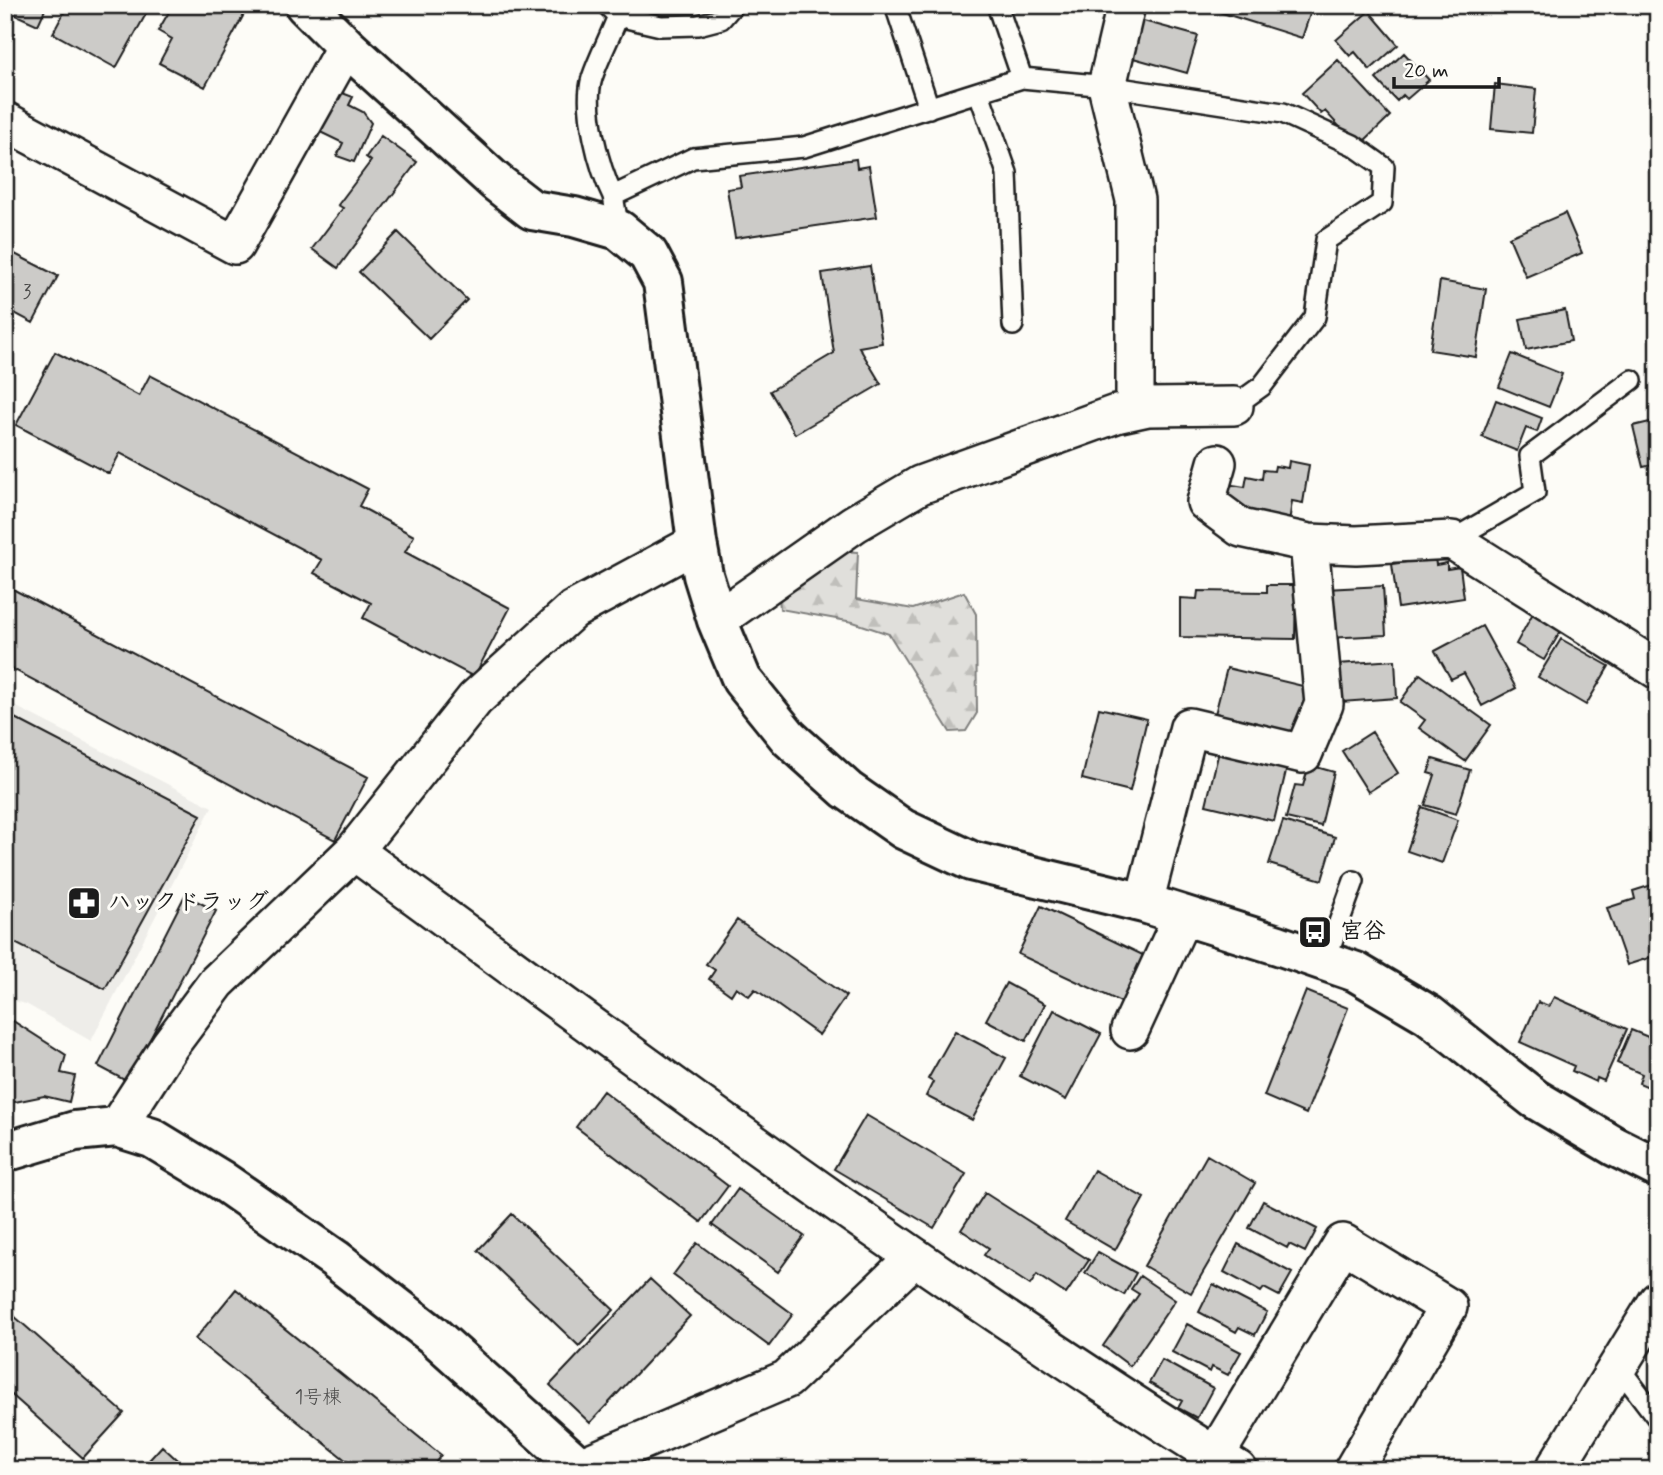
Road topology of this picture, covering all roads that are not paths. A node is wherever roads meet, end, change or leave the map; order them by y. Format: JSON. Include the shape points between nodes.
{"nodes":[{"id":1,"x":305,"y":5,"type":"edge"},
{"id":2,"x":733,"y":5,"type":"edge"},
{"id":3,"x":895,"y":5,"type":"edge"},
{"id":4,"x":997,"y":5,"type":"edge"},
{"id":5,"x":1126,"y":5,"type":"edge"},
{"id":6,"x":613,"y":11,"type":"edge"},
{"id":7,"x":346,"y":47,"type":"junction"},
{"id":8,"x":1022,"y":78,"type":"junction"},
{"id":9,"x":1107,"y":86,"type":"junction"},
{"id":10,"x":979,"y":93,"type":"junction"},
{"id":11,"x":929,"y":108,"type":"junction"},
{"id":12,"x":5,"y":121,"type":"edge"},
{"id":13,"x":616,"y":213,"type":"junction"},
{"id":14,"x":1013,"y":325,"type":"dead end"},
{"id":15,"x":1632,"y":380,"type":"dead end"},
{"id":16,"x":1234,"y":406,"type":"joint"},
{"id":17,"x":1135,"y":410,"type":"junction"},
{"id":18,"x":1217,"y":463,"type":"dead end"},
{"id":19,"x":1452,"y":540,"type":"junction"},
{"id":20,"x":1309,"y":543,"type":"junction"},
{"id":21,"x":697,"y":544,"type":"junction"},
{"id":22,"x":717,"y":621,"type":"junction"},
{"id":23,"x":1658,"y":670,"type":"edge"},
{"id":24,"x":354,"y":851,"type":"junction"},
{"id":25,"x":1354,"y":881,"type":"dead end"},
{"id":26,"x":1144,"y":903,"type":"junction"},
{"id":27,"x":1183,"y":915,"type":"junction"},
{"id":28,"x":1325,"y":961,"type":"junction"},
{"id":29,"x":1129,"y":1030,"type":"dead end"},
{"id":30,"x":117,"y":1127,"type":"junction"},
{"id":31,"x":5,"y":1152,"type":"edge"},
{"id":32,"x":1658,"y":1168,"type":"edge"},
{"id":33,"x":915,"y":1257,"type":"junction"},
{"id":34,"x":1658,"y":1301,"type":"edge"},
{"id":35,"x":1617,"y":1366,"type":"junction"},
{"id":36,"x":1658,"y":1419,"type":"edge"},
{"id":37,"x":1226,"y":1463,"type":"edge"},
{"id":38,"x":579,"y":1469,"type":"edge"},
{"id":39,"x":1353,"y":1470,"type":"edge"},
{"id":40,"x":1554,"y":1470,"type":"edge"}],
"edges":[{"from":1,"to":7,"type":"street"},
{"from":2,"to":6,"type":"lane","via":[[721,19],[698,25],[661,26]]},
{"from":3,"to":11,"type":"lane"},
{"from":4,"to":8,"type":"lane"},
{"from":5,"to":9,"type":"street"},
{"from":6,"to":13,"type":"lane","via":[[592,80],[590,107],[603,178]]},
{"from":7,"to":12,"type":"street","via":[[235,244]]},
{"from":7,"to":13,"type":"street","via":[[532,210],[574,217]]},
{"from":8,"to":9,"type":"lane"},
{"from":8,"to":10,"type":"lane"},
{"from":9,"to":16,"type":"lane","via":[[1283,113],[1353,145],[1384,167],[1382,203],[1326,240],[1315,317],[1262,386]]},
{"from":9,"to":17,"type":"street","via":[[1135,200]]},
{"from":10,"to":11,"type":"lane"},
{"from":10,"to":14,"type":"lane","via":[[1007,173]]},
{"from":11,"to":13,"type":"lane","via":[[804,147],[693,158]]},
{"from":13,"to":21,"type":"street","via":[[663,282]]},
{"from":15,"to":19,"type":"lane","via":[[1530,456],[1535,492]]},
{"from":16,"to":17,"type":"street"},
{"from":17,"to":22,"type":"street","via":[[920,485],[853,524]]},
{"from":18,"to":20,"type":"street","via":[[1206,502],[1241,528]]},
{"from":19,"to":20,"type":"street"},
{"from":19,"to":23,"type":"street"},
{"from":20,"to":26,"type":"street","via":[[1324,704],[1303,754],[1189,727]]},
{"from":21,"to":22,"type":"street"},
{"from":21,"to":24,"type":"street","via":[[573,610],[475,699]]},
{"from":22,"to":26,"type":"street","via":[[742,680],[789,738],[847,790],[903,829],[971,861]]},
{"from":24,"to":30,"type":"street","via":[[217,982]]},
{"from":24,"to":33,"type":"street"},
{"from":25,"to":28,"type":"lane"},
{"from":26,"to":27,"type":"street"},
{"from":27,"to":28,"type":"street"},
{"from":27,"to":29,"type":"street"},
{"from":28,"to":32,"type":"street","via":[[1356,972],[1429,1015],[1535,1099]]},
{"from":30,"to":31,"type":"street","via":[[75,1131]]},
{"from":30,"to":38,"type":"street","via":[[152,1138],[335,1259],[433,1335]]},
{"from":33,"to":37,"type":"street","via":[[1097,1382]]},
{"from":33,"to":38,"type":"street","via":[[787,1379]]},
{"from":34,"to":35,"type":"street"},
{"from":35,"to":36,"type":"lane"},
{"from":35,"to":40,"type":"street"},
{"from":37,"to":39,"type":"street","via":[[1343,1242],[1448,1307]]}]}
